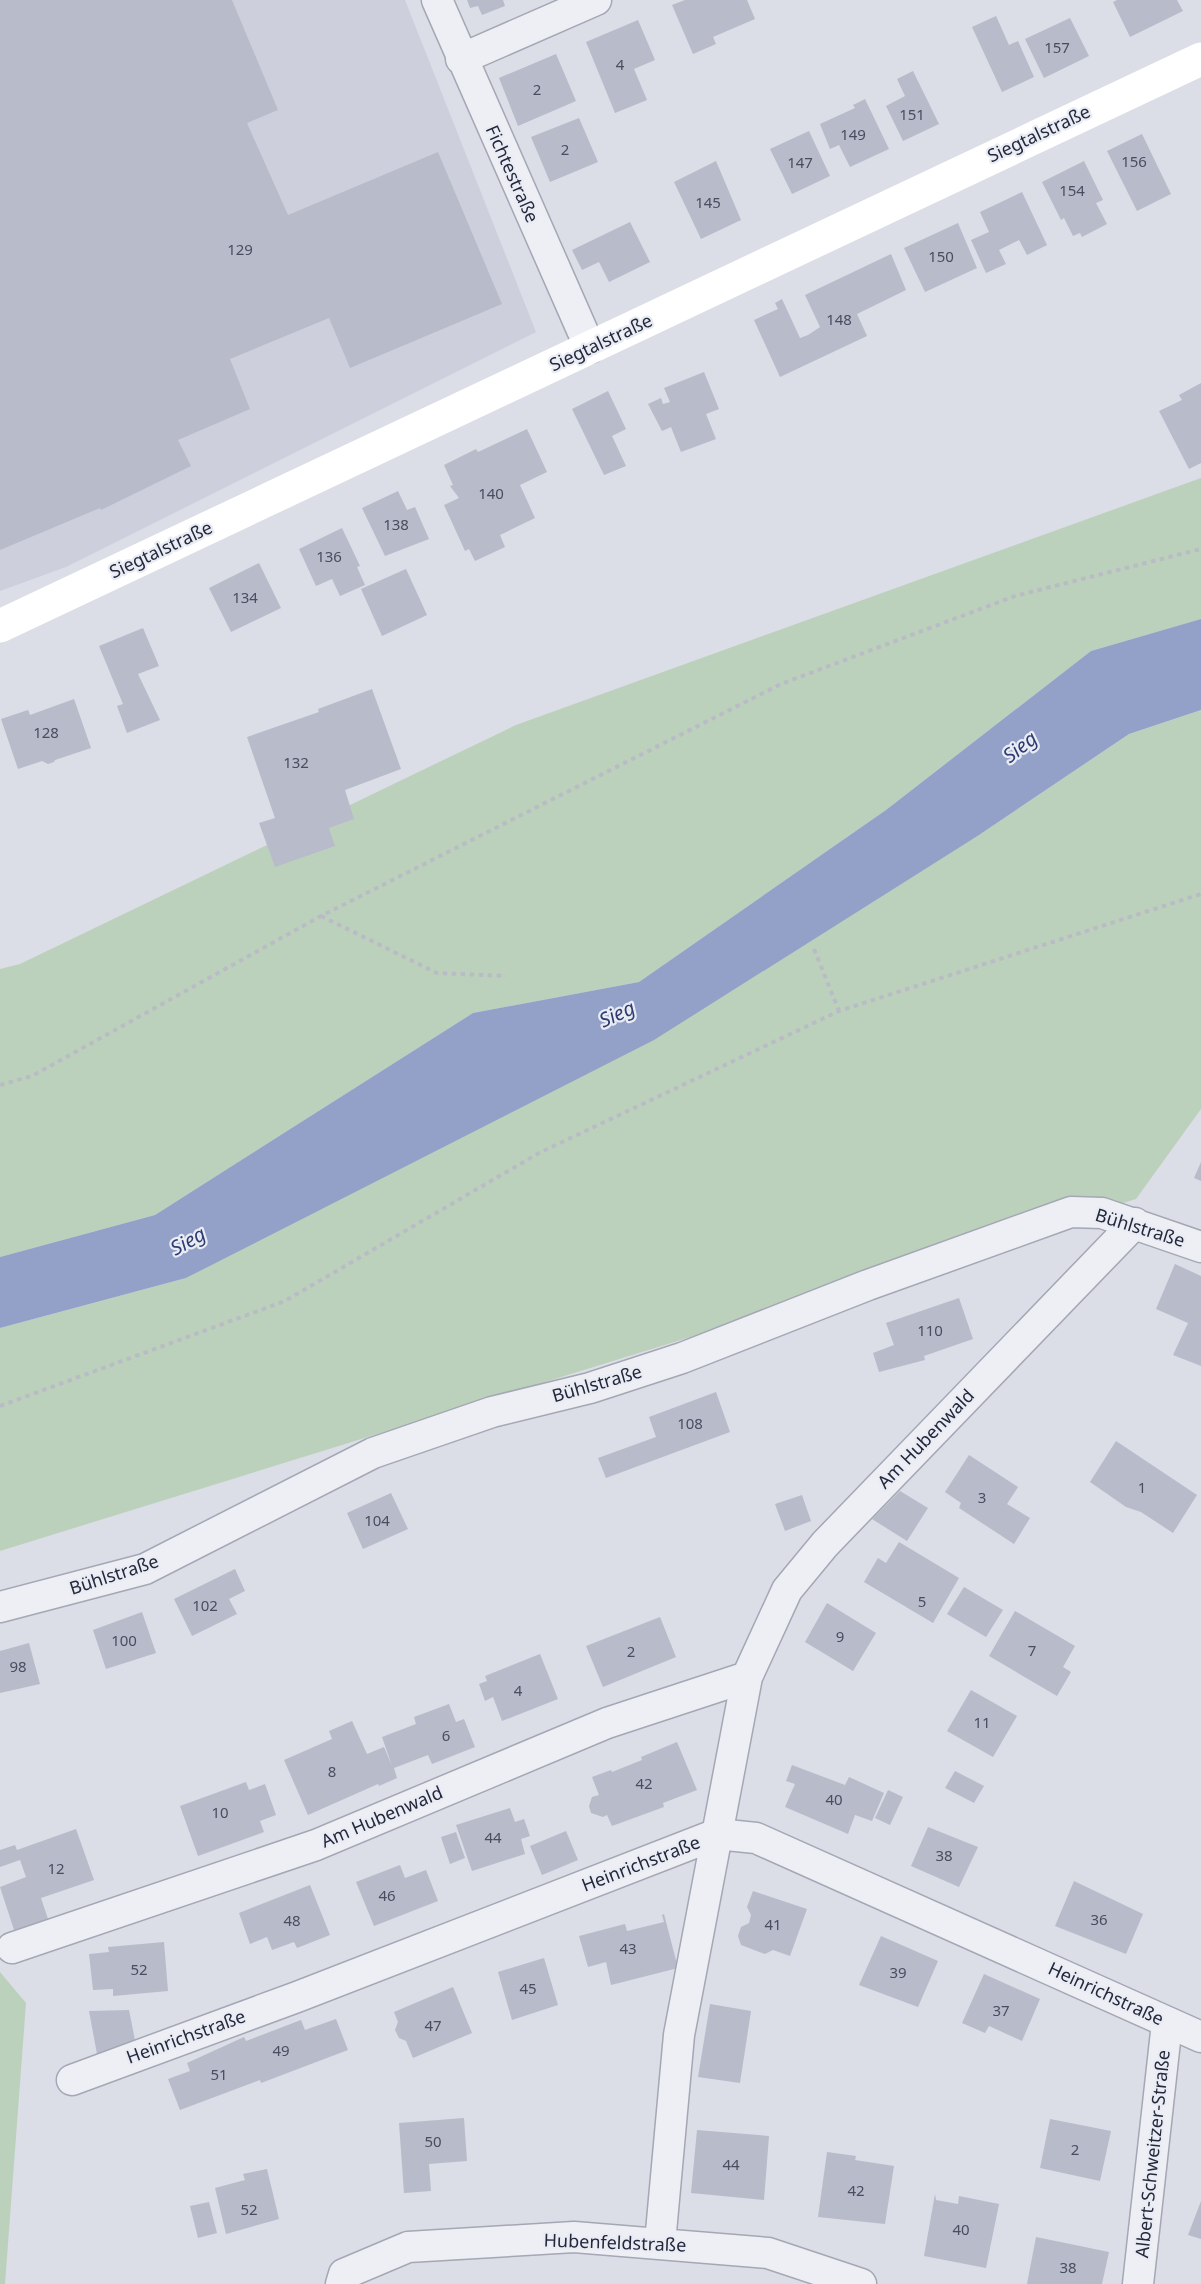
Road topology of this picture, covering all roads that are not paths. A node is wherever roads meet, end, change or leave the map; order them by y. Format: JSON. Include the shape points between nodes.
{"nodes":[{"id":1,"x":437,"y":0,"type":"edge"},
{"id":2,"x":596,"y":0,"type":"edge"},
{"id":3,"x":460,"y":59,"type":"junction"},
{"id":4,"x":1201,"y":59,"type":"edge"},
{"id":5,"x":590,"y":348,"type":"junction"},
{"id":6,"x":0,"y":626,"type":"edge"},
{"id":7,"x":1135,"y":1223,"type":"junction"},
{"id":8,"x":1201,"y":1247,"type":"edge"},
{"id":9,"x":0,"y":1607,"type":"edge"},
{"id":10,"x":747,"y":1677,"type":"junction"},
{"id":11,"x":717,"y":1834,"type":"junction"},
{"id":12,"x":12,"y":1948,"type":"dead end"},
{"id":13,"x":1167,"y":2023,"type":"junction"},
{"id":14,"x":1201,"y":2037,"type":"edge"},
{"id":15,"x":72,"y":2080,"type":"dead end"},
{"id":16,"x":660,"y":2242,"type":"junction"},
{"id":17,"x":341,"y":2284,"type":"edge"},
{"id":18,"x":861,"y":2284,"type":"edge"},
{"id":19,"x":1138,"y":2284,"type":"edge"}],
"edges":[{"from":1,"to":3,"type":"street","name":"Fichtestraße"},
{"from":2,"to":3,"type":"street"},
{"from":3,"to":5,"type":"street","name":"Fichtestraße"},
{"from":4,"to":5,"type":"main road","name":"Siegtalstraße"},
{"from":5,"to":6,"type":"main road","name":"Siegtalstraße"},
{"from":7,"to":8,"type":"street","name":"Bühlstraße"},
{"from":7,"to":9,"type":"street","name":"Bühlstraße","via":[[1102,1213],[1071,1212],[682,1358],[590,1388],[492,1412],[373,1453],[145,1569]]},
{"from":7,"to":10,"type":"street","name":"Am Hubenwald","via":[[825,1544],[788,1590]]},
{"from":10,"to":11,"type":"street","name":"Am Hubenwald"},
{"from":10,"to":12,"type":"street","name":"Am Hubenwald","via":[[607,1723],[316,1845]]},
{"from":11,"to":13,"type":"street","name":"Heinrichstraße","via":[[756,1838]]},
{"from":11,"to":15,"type":"street","name":"Heinrichstraße"},
{"from":11,"to":16,"type":"street","name":"Am Hubenwald","via":[[679,2035]]},
{"from":13,"to":14,"type":"street","name":"Heinrichstraße"},
{"from":13,"to":19,"type":"street","name":"Albert-Schweitzer-Straße"},
{"from":16,"to":17,"type":"street","name":"Hubenfeldstraße","via":[[574,2237],[408,2247],[344,2274]]},
{"from":16,"to":18,"type":"street","name":"Hubenfeldstraße","via":[[768,2253]]}]}
